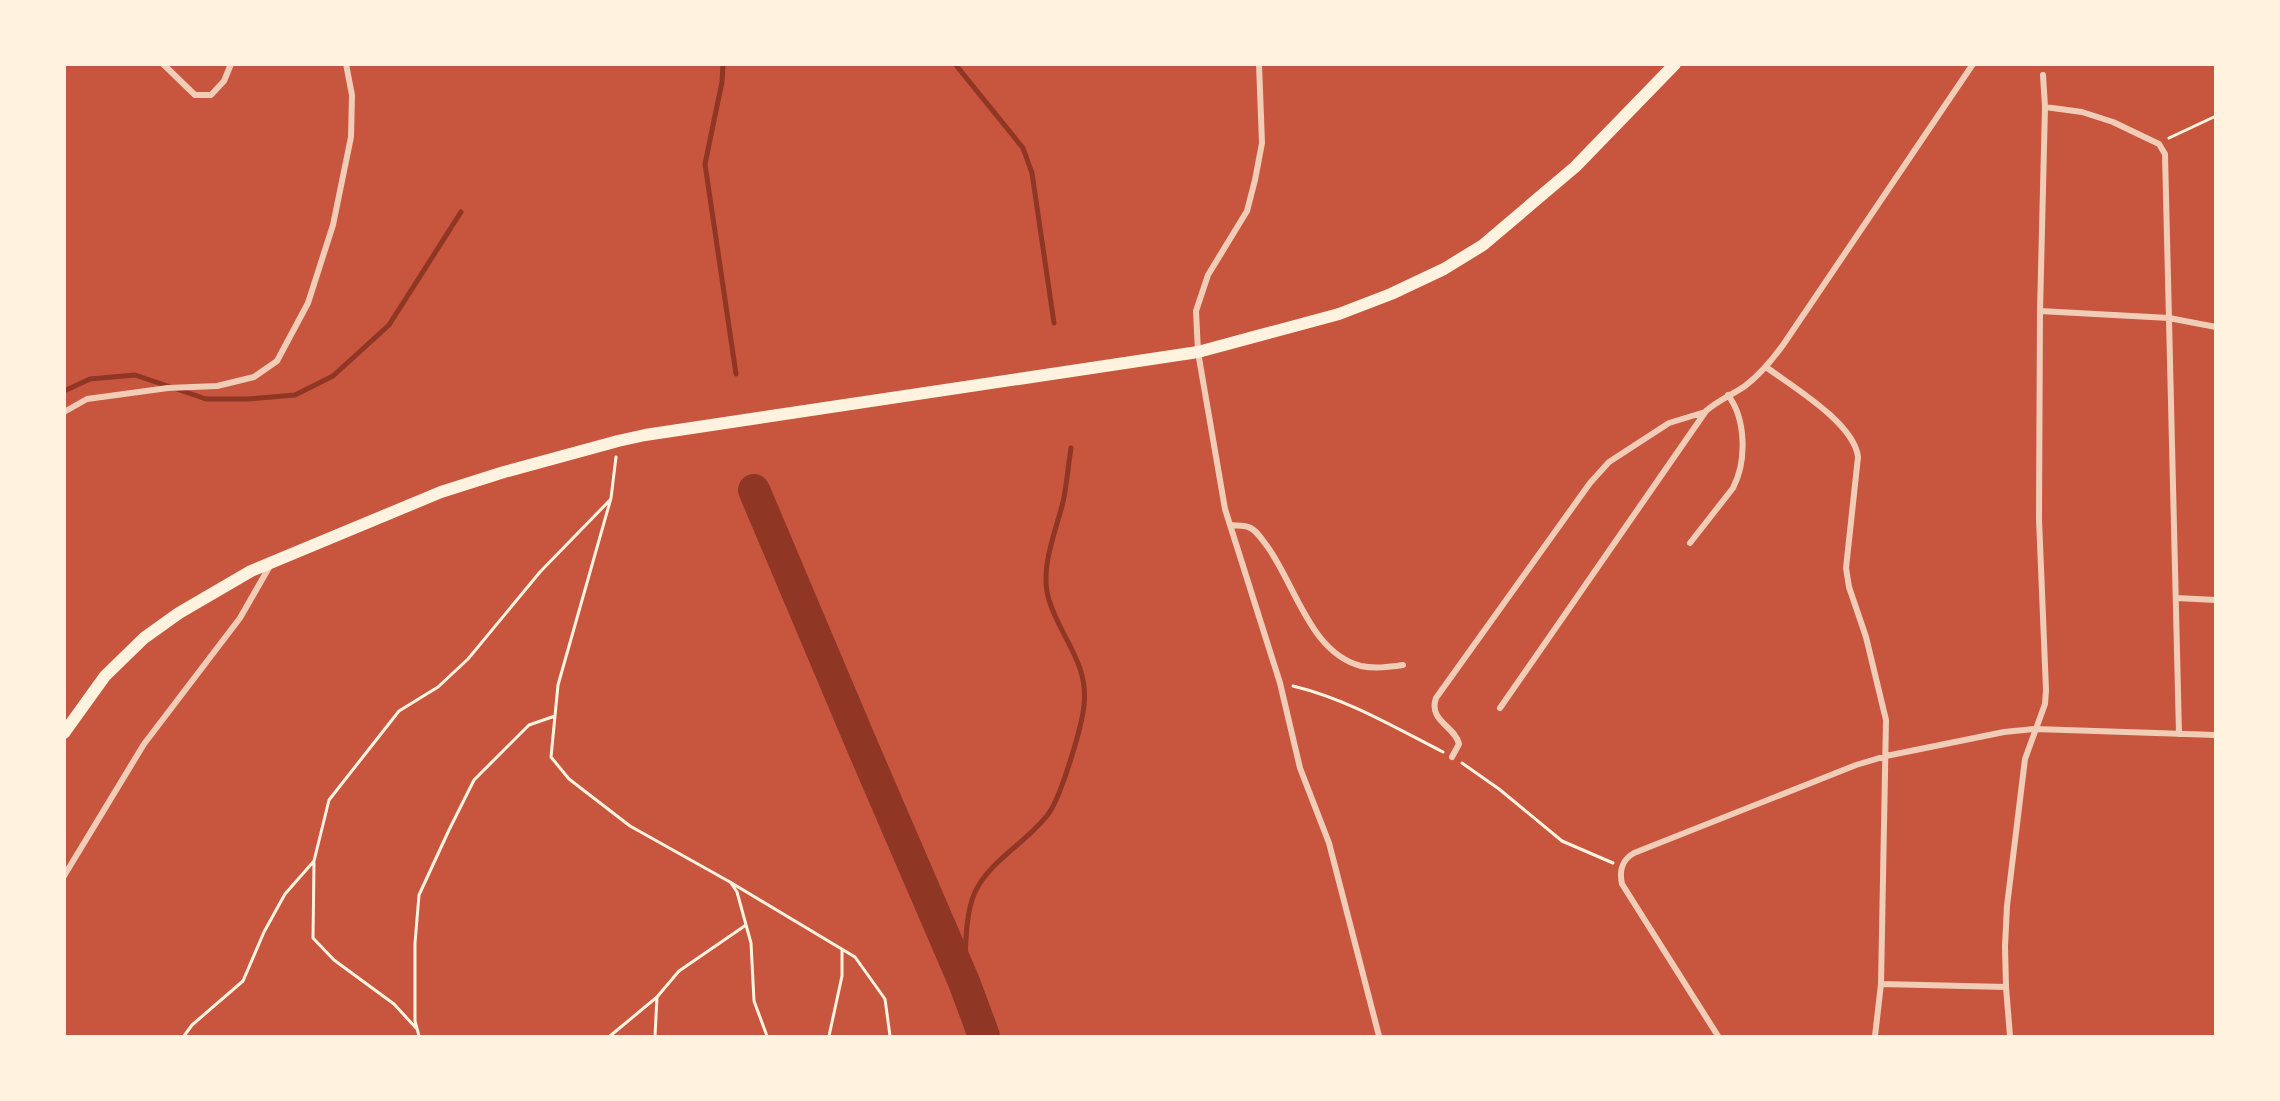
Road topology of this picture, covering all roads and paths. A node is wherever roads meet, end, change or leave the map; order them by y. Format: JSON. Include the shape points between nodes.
{"nodes":[{"id":1,"x":163,"y":64,"type":"edge"},
{"id":2,"x":231,"y":64,"type":"edge"},
{"id":3,"x":346,"y":64,"type":"edge"},
{"id":4,"x":1259,"y":64,"type":"edge"},
{"id":5,"x":1675,"y":64,"type":"edge"},
{"id":6,"x":1973,"y":64,"type":"edge"},
{"id":7,"x":2043,"y":75,"type":"dead end"},
{"id":8,"x":2045,"y":107,"type":"junction"},
{"id":9,"x":2216,"y":116,"type":"edge"},
{"id":10,"x":2162,"y":146,"type":"junction"},
{"id":11,"x":2040,"y":311,"type":"junction"},
{"id":12,"x":2169,"y":318,"type":"junction"},
{"id":13,"x":2216,"y":327,"type":"edge"},
{"id":14,"x":1198,"y":352,"type":"junction"},
{"id":15,"x":1766,"y":367,"type":"junction"},
{"id":16,"x":1728,"y":395,"type":"junction"},
{"id":17,"x":1706,"y":411,"type":"junction"},
{"id":18,"x":64,"y":412,"type":"edge"},
{"id":19,"x":618,"y":441,"type":"junction"},
{"id":20,"x":611,"y":498,"type":"junction"},
{"id":21,"x":1230,"y":525,"type":"junction"},
{"id":22,"x":1690,"y":543,"type":"dead end"},
{"id":23,"x":271,"y":564,"type":"junction"},
{"id":24,"x":2176,"y":598,"type":"junction"},
{"id":25,"x":2216,"y":600,"type":"edge"},
{"id":26,"x":1402,"y":665,"type":"dead end"},
{"id":27,"x":1500,"y":708,"type":"dead end"},
{"id":28,"x":555,"y":716,"type":"junction"},
{"id":29,"x":2035,"y":729,"type":"junction"},
{"id":30,"x":64,"y":733,"type":"edge"},
{"id":31,"x":2179,"y":734,"type":"junction"},
{"id":32,"x":2216,"y":735,"type":"edge"},
{"id":33,"x":1886,"y":756,"type":"junction"},
{"id":34,"x":1452,"y":757,"type":"dead end"},
{"id":35,"x":314,"y":861,"type":"junction"},
{"id":36,"x":64,"y":876,"type":"edge"},
{"id":37,"x":730,"y":882,"type":"junction"},
{"id":38,"x":746,"y":925,"type":"junction"},
{"id":39,"x":842,"y":949,"type":"junction"},
{"id":40,"x":1881,"y":984,"type":"junction"},
{"id":41,"x":2006,"y":987,"type":"junction"},
{"id":42,"x":657,"y":997,"type":"junction"},
{"id":43,"x":418,"y":1030,"type":"junction"},
{"id":44,"x":184,"y":1036,"type":"edge"},
{"id":45,"x":420,"y":1036,"type":"edge"},
{"id":46,"x":610,"y":1036,"type":"edge"},
{"id":47,"x":655,"y":1036,"type":"edge"},
{"id":48,"x":766,"y":1036,"type":"edge"},
{"id":49,"x":829,"y":1036,"type":"edge"},
{"id":50,"x":890,"y":1036,"type":"edge"},
{"id":51,"x":1379,"y":1036,"type":"edge"},
{"id":52,"x":1718,"y":1036,"type":"edge"},
{"id":53,"x":1875,"y":1036,"type":"edge"},
{"id":54,"x":2010,"y":1036,"type":"edge"}],
"edges":[{"from":1,"to":2,"type":"street","via":[[195,95],[211,95],[224,81]]},
{"from":3,"to":18,"type":"street","via":[[352,95],[351,137],[333,225],[308,303],[277,361],[254,377],[217,386],[87,399]]},
{"from":4,"to":14,"type":"street","via":[[1262,143],[1255,180],[1247,211],[1208,275],[1196,311]]},
{"from":5,"to":14,"type":"main road","via":[[1575,167],[1492,238],[1454,263],[1339,314]]},
{"from":6,"to":15,"type":"street"},
{"from":7,"to":8,"type":"street"},
{"from":8,"to":10,"type":"street","via":[[2082,112]]},
{"from":8,"to":11,"type":"street"},
{"from":9,"to":10,"type":"path","via":[[2172,136]]},
{"from":10,"to":12,"type":"street"},
{"from":11,"to":12,"type":"street"},
{"from":11,"to":29,"type":"street","via":[[2039,570],[2046,690]]},
{"from":12,"to":13,"type":"street"},
{"from":12,"to":24,"type":"street"},
{"from":14,"to":19,"type":"main road"},
{"from":14,"to":21,"type":"street"},
{"from":15,"to":16,"type":"street"},
{"from":15,"to":33,"type":"street","via":[[1842,425],[1857,447],[1846,568],[1886,720]]},
{"from":16,"to":17,"type":"street"},
{"from":16,"to":22,"type":"street","via":[[1736,406],[1739,422],[1742,459],[1738,478]]},
{"from":17,"to":27,"type":"street"},
{"from":17,"to":34,"type":"street","via":[[1669,423],[1629,448],[1609,462],[1577,497],[1436,698],[1439,720],[1457,736],[1459,744]]},
{"from":19,"to":20,"type":"path"},
{"from":19,"to":23,"type":"main road","via":[[441,492]]},
{"from":20,"to":28,"type":"path","via":[[558,685]]},
{"from":20,"to":35,"type":"path","via":[[540,572],[468,659],[438,687],[399,711],[329,800]]},
{"from":21,"to":26,"type":"street","via":[[1249,527],[1259,535],[1307,620],[1333,651],[1363,666]]},
{"from":21,"to":51,"type":"street","via":[[1280,683],[1300,768],[1329,843]]},
{"from":23,"to":30,"type":"main road","via":[[251,571],[144,638],[105,676]]},
{"from":23,"to":36,"type":"street","via":[[240,618],[144,744]]},
{"from":24,"to":25,"type":"street"},
{"from":24,"to":31,"type":"street"},
{"from":28,"to":37,"type":"path","via":[[551,757],[569,779],[630,826]]},
{"from":28,"to":43,"type":"path","via":[[529,725],[474,780],[419,896],[415,943]]},
{"from":29,"to":31,"type":"street"},
{"from":29,"to":33,"type":"street"},
{"from":29,"to":41,"type":"street","via":[[2025,759],[2007,906]]},
{"from":31,"to":32,"type":"street"},
{"from":33,"to":40,"type":"street"},
{"from":33,"to":52,"type":"street","via":[[1626,858],[1621,867],[1622,884]]},
{"from":35,"to":43,"type":"path","via":[[313,938],[334,960],[394,1004]]},
{"from":35,"to":44,"type":"path","via":[[285,894],[243,981],[192,1024]]},
{"from":37,"to":38,"type":"path","via":[[737,891]]},
{"from":37,"to":39,"type":"path"},
{"from":38,"to":42,"type":"path","via":[[679,971]]},
{"from":38,"to":48,"type":"path","via":[[751,943],[754,1000]]},
{"from":39,"to":49,"type":"path","via":[[842,976]]},
{"from":39,"to":50,"type":"path","via":[[855,957],[885,999]]},
{"from":40,"to":41,"type":"street"},
{"from":40,"to":53,"type":"street"},
{"from":41,"to":54,"type":"street"},
{"from":42,"to":46,"type":"path"},
{"from":42,"to":47,"type":"path"},
{"from":43,"to":45,"type":"path"}]}
